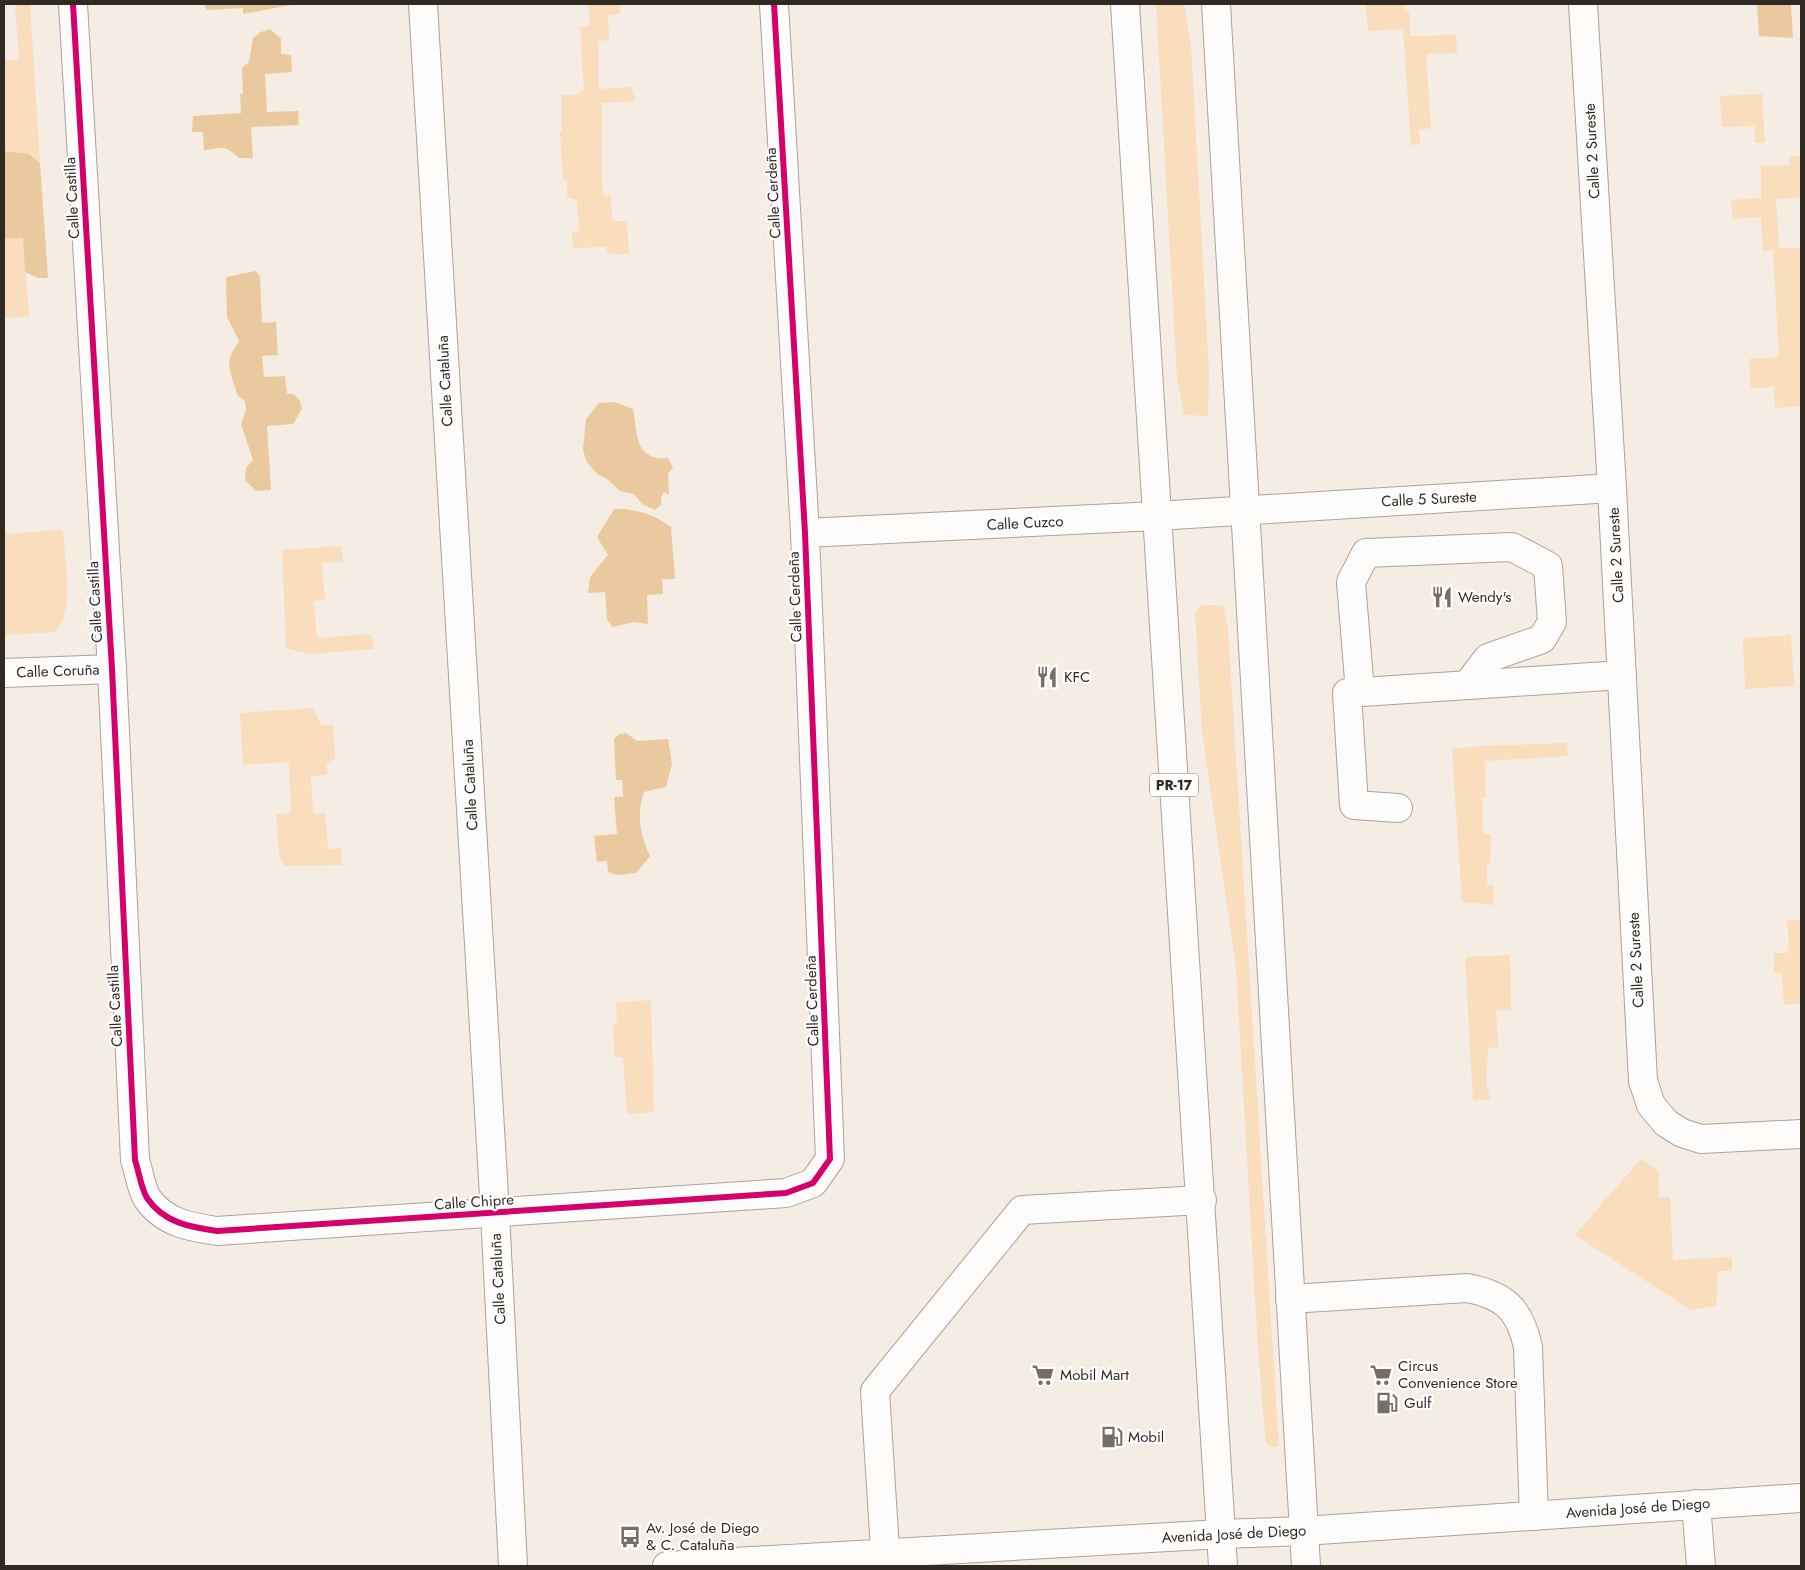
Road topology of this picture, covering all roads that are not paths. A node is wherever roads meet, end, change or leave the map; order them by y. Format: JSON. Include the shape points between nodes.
{"nodes":[{"id":1,"x":74,"y":4,"type":"edge"},
{"id":2,"x":423,"y":4,"type":"edge"},
{"id":3,"x":774,"y":4,"type":"edge"},
{"id":4,"x":1125,"y":4,"type":"edge"},
{"id":5,"x":1216,"y":4,"type":"edge"},
{"id":6,"x":1583,"y":4,"type":"edge"},
{"id":7,"x":1612,"y":488,"type":"junction"},
{"id":8,"x":1246,"y":511,"type":"junction"},
{"id":9,"x":1156,"y":516,"type":"junction"},
{"id":10,"x":805,"y":533,"type":"junction"},
{"id":11,"x":112,"y":668,"type":"junction"},
{"id":12,"x":4,"y":673,"type":"edge"},
{"id":13,"x":1622,"y":675,"type":"junction"},
{"id":14,"x":1468,"y":684,"type":"junction"},
{"id":15,"x":1360,"y":692,"type":"junction"},
{"id":16,"x":1398,"y":808,"type":"dead end"},
{"id":17,"x":1801,"y":1134,"type":"edge"},
{"id":18,"x":812,"y":1183,"type":"joint"},
{"id":19,"x":146,"y":1197,"type":"joint"},
{"id":20,"x":1202,"y":1200,"type":"junction"},
{"id":21,"x":495,"y":1213,"type":"junction"},
{"id":22,"x":1290,"y":1299,"type":"junction"},
{"id":23,"x":1801,"y":1498,"type":"edge"},
{"id":24,"x":1696,"y":1504,"type":"junction"},
{"id":25,"x":1534,"y":1516,"type":"junction"},
{"id":26,"x":1303,"y":1532,"type":"junction"},
{"id":27,"x":1221,"y":1534,"type":"junction"},
{"id":28,"x":886,"y":1560,"type":"edge"},
{"id":29,"x":513,"y":1566,"type":"edge"},
{"id":30,"x":667,"y":1566,"type":"edge"},
{"id":31,"x":1223,"y":1566,"type":"edge"},
{"id":32,"x":1306,"y":1566,"type":"edge"},
{"id":33,"x":1700,"y":1566,"type":"edge"}],
"edges":[{"from":1,"to":11,"type":"street","name":"Calle Castilla"},
{"from":2,"to":21,"type":"street","name":"Calle Cataluña"},
{"from":3,"to":10,"type":"street","name":"Calle Cerdeña"},
{"from":4,"to":9,"type":"street","number":"PR-17"},
{"from":5,"to":8,"type":"street"},
{"from":6,"to":7,"type":"street","name":"Calle 2 Sureste"},
{"from":7,"to":8,"type":"street","name":"Calle 5 Sureste"},
{"from":7,"to":13,"type":"street","name":"Calle 2 Sureste"},
{"from":8,"to":9,"type":"street","name":"Calle Cuzco"},
{"from":8,"to":22,"type":"street"},
{"from":9,"to":10,"type":"street","name":"Calle Cuzco"},
{"from":9,"to":20,"type":"street","number":"PR-17"},
{"from":10,"to":18,"type":"street","name":"Calle Cerdeña","via":[[830,1159]]},
{"from":11,"to":12,"type":"street","name":"Calle Coruña"},
{"from":11,"to":19,"type":"street","name":"Calle Castilla","via":[[136,1160]]},
{"from":13,"to":14,"type":"street"},
{"from":13,"to":17,"type":"street","name":"Calle 2 Sureste","via":[[1643,1081],[1651,1105],[1666,1123],[1701,1139]]},
{"from":14,"to":15,"type":"street"},
{"from":14,"to":15,"type":"street","via":[[1488,658],[1542,639],[1552,622],[1548,566],[1512,547],[1366,553],[1351,582]]},
{"from":15,"to":16,"type":"street","via":[[1347,693],[1354,805]]},
{"from":18,"to":21,"type":"street","name":"Calle Chipre","via":[[786,1193]]},
{"from":19,"to":21,"type":"street","name":"Calle Chipre","via":[[166,1217],[188,1227],[217,1231]]},
{"from":20,"to":27,"type":"street","number":"PR-17"},
{"from":20,"to":28,"type":"street","via":[[1022,1210],[875,1390]]},
{"from":21,"to":29,"type":"street","name":"Calle Cataluña"},
{"from":22,"to":25,"type":"street","via":[[1466,1288],[1492,1294],[1509,1304],[1524,1328],[1528,1347]]},
{"from":22,"to":26,"type":"street"},
{"from":23,"to":24,"type":"street","name":"Avenida José de Diego"},
{"from":24,"to":25,"type":"street","name":"Avenida José de Diego"},
{"from":24,"to":33,"type":"street"},
{"from":25,"to":26,"type":"street","name":"Avenida José de Diego"},
{"from":26,"to":27,"type":"street","name":"Avenida José de Diego"},
{"from":26,"to":32,"type":"street"},
{"from":27,"to":28,"type":"street","name":"Avenida José de Diego"},
{"from":27,"to":31,"type":"street","number":"PR-17"},
{"from":28,"to":30,"type":"street","name":"Avenida José de Diego"}]}
